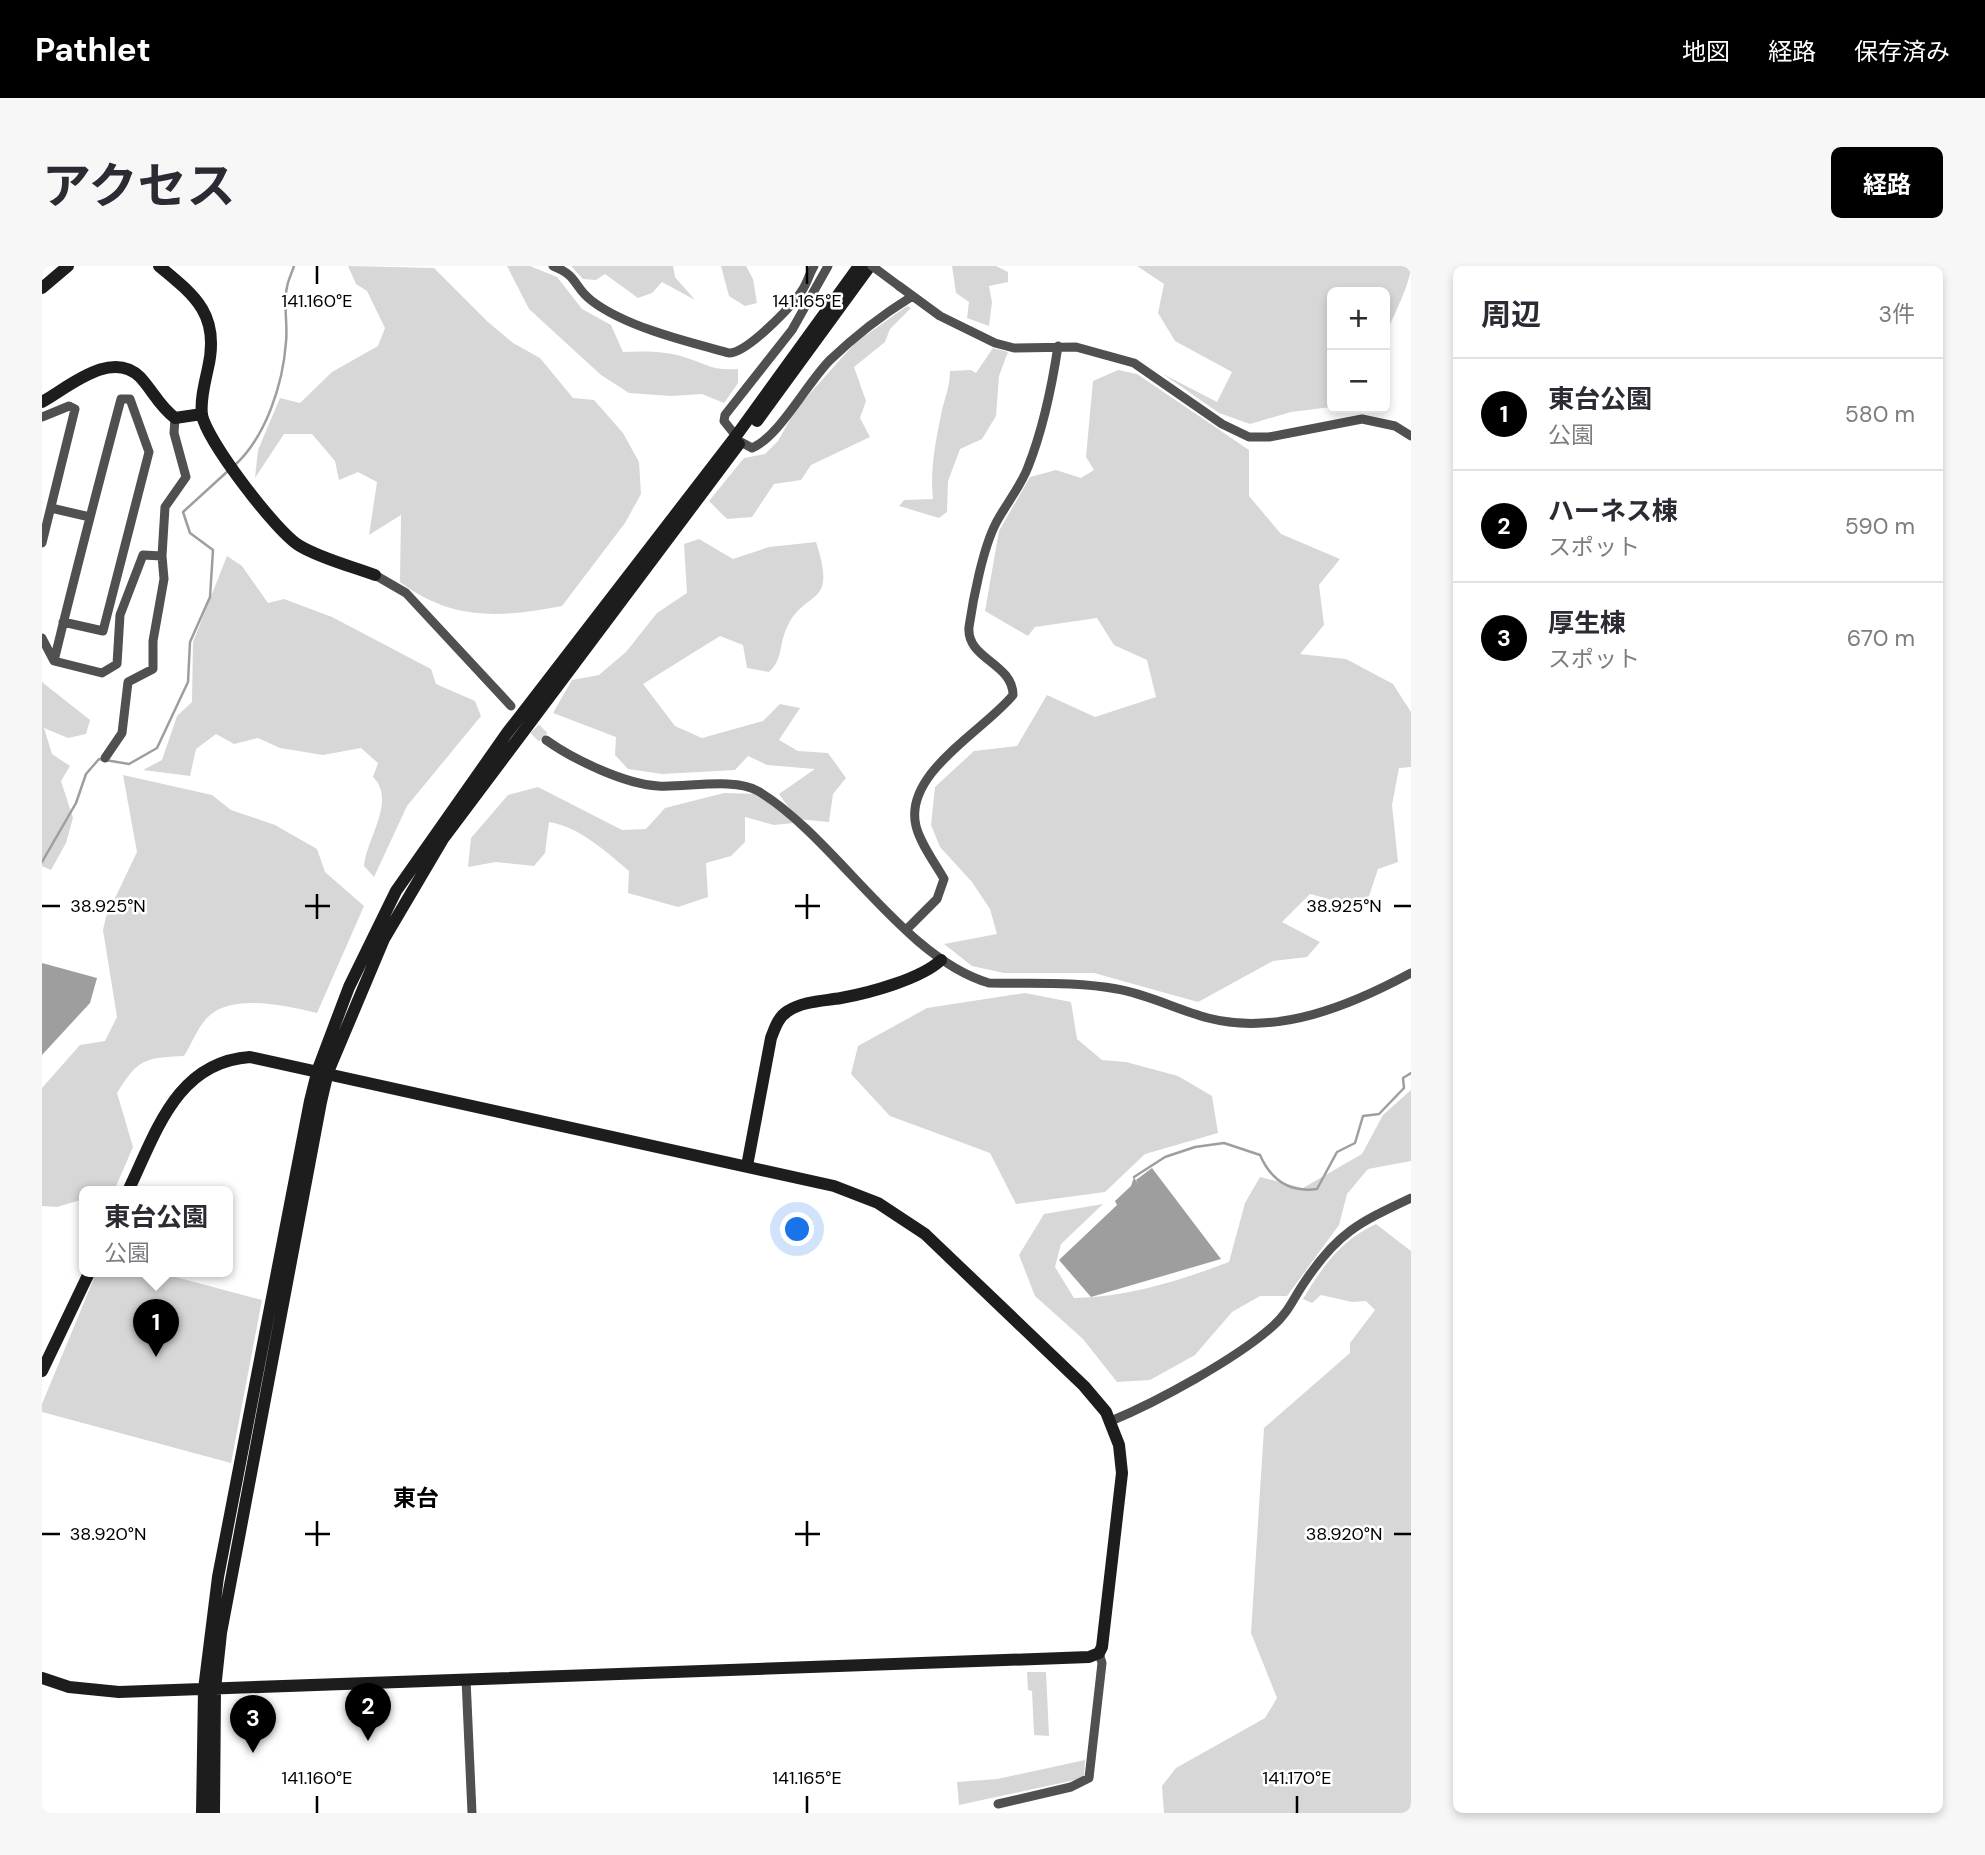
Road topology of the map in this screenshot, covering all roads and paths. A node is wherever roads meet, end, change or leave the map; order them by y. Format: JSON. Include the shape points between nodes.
{"nodes":[{"id":1,"x":68,"y":266,"type":"edge"},
{"id":2,"x":159,"y":266,"type":"edge"},
{"id":3,"x":553,"y":266,"type":"edge"},
{"id":4,"x":814,"y":266,"type":"edge"},
{"id":5,"x":828,"y":266,"type":"edge"},
{"id":6,"x":852,"y":266,"type":"edge"},
{"id":7,"x":859,"y":266,"type":"edge"},
{"id":8,"x":873,"y":266,"type":"edge"},
{"id":9,"x":42,"y":288,"type":"edge"},
{"id":10,"x":911,"y":297,"type":"junction"},
{"id":11,"x":828,"y":315,"type":"junction"},
{"id":12,"x":1058,"y":346,"type":"junction"},
{"id":13,"x":42,"y":402,"type":"edge"},
{"id":14,"x":202,"y":414,"type":"junction"},
{"id":15,"x":42,"y":417,"type":"edge"},
{"id":16,"x":175,"y":418,"type":"junction"},
{"id":17,"x":1411,"y":436,"type":"edge"},
{"id":18,"x":738,"y":439,"type":"junction"},
{"id":19,"x":51,"y":508,"type":"junction"},
{"id":20,"x":90,"y":517,"type":"junction"},
{"id":21,"x":42,"y":543,"type":"edge"},
{"id":22,"x":162,"y":556,"type":"junction"},
{"id":23,"x":375,"y":575,"type":"joint"},
{"id":24,"x":63,"y":622,"type":"junction"},
{"id":25,"x":42,"y":638,"type":"edge"},
{"id":26,"x":54,"y":661,"type":"junction"},
{"id":27,"x":511,"y":706,"type":"dead end"},
{"id":28,"x":546,"y":740,"type":"tunnel mouth"},
{"id":29,"x":105,"y":758,"type":"dead end"},
{"id":30,"x":907,"y":929,"type":"junction"},
{"id":31,"x":941,"y":960,"type":"junction"},
{"id":32,"x":1411,"y":973,"type":"edge"},
{"id":33,"x":323,"y":1071,"type":"junction"},
{"id":34,"x":747,"y":1166,"type":"junction"},
{"id":35,"x":130,"y":1186,"type":"edge"},
{"id":36,"x":1411,"y":1198,"type":"edge"},
{"id":37,"x":87,"y":1277,"type":"edge"},
{"id":38,"x":42,"y":1371,"type":"edge"},
{"id":39,"x":1111,"y":1421,"type":"junction"},
{"id":40,"x":1099,"y":1653,"type":"junction"},
{"id":41,"x":42,"y":1678,"type":"edge"},
{"id":42,"x":466,"y":1679,"type":"junction"},
{"id":43,"x":209,"y":1689,"type":"junction"},
{"id":44,"x":998,"y":1804,"type":"dead end"},
{"id":45,"x":202,"y":1813,"type":"edge"},
{"id":46,"x":214,"y":1813,"type":"edge"},
{"id":47,"x":472,"y":1813,"type":"edge"}],
"edges":[{"from":1,"to":9,"type":"street"},
{"from":2,"to":14,"type":"street","via":[[196,302],[213,329]]},
{"from":3,"to":4,"type":"street","via":[[570,273],[592,301],[614,314],[729,353],[745,348],[790,305]]},
{"from":5,"to":18,"type":"street","via":[[792,330],[725,415],[724,421]]},
{"from":6,"to":11,"type":"street"},
{"from":7,"to":11,"type":"street"},
{"from":8,"to":10,"type":"street","bridge":true},
{"from":8,"to":11,"type":"street"},
{"from":10,"to":12,"type":"street","via":[[995,343],[1014,348]]},
{"from":10,"to":18,"type":"street","via":[[829,361],[766,442],[752,448]]},
{"from":11,"to":18,"type":"street"},
{"from":12,"to":17,"type":"street","via":[[1134,363],[1222,424],[1249,437],[1269,438],[1362,419],[1395,426]]},
{"from":12,"to":30,"type":"street","via":[[1053,381],[1028,468],[995,526],[969,627],[974,647],[1004,671],[1013,683],[1013,695],[929,777],[915,799],[916,826],[944,879],[937,899]]},
{"from":13,"to":16,"type":"street","via":[[104,368],[120,367],[138,376],[156,402]]},
{"from":14,"to":16,"type":"street"},
{"from":14,"to":23,"type":"street","via":[[211,435],[288,538],[302,548]]},
{"from":15,"to":19,"type":"street","via":[[69,406],[75,409]]},
{"from":16,"to":22,"type":"street","via":[[174,433],[186,477],[165,507]]},
{"from":18,"to":33,"type":"street","via":[[507,733],[396,891],[355,975]]},
{"from":19,"to":20,"type":"street"},
{"from":19,"to":21,"type":"street"},
{"from":20,"to":24,"type":"street"},
{"from":20,"to":24,"type":"street","via":[[121,399],[130,399],[149,452],[103,631]]},
{"from":22,"to":26,"type":"street","via":[[143,555],[120,615],[115,666],[102,673]]},
{"from":22,"to":29,"type":"street","via":[[164,579],[153,668],[128,682],[122,733]]},
{"from":23,"to":27,"type":"street","via":[[406,593]]},
{"from":24,"to":26,"type":"street"},
{"from":25,"to":26,"type":"street"},
{"from":28,"to":30,"type":"street","via":[[632,783],[755,789]]},
{"from":30,"to":31,"type":"street"},
{"from":31,"to":32,"type":"street","via":[[989,983],[1120,989],[1208,1018],[1257,1026],[1342,1004]]},
{"from":31,"to":34,"type":"street","via":[[932,969],[861,995],[788,1011],[776,1023]]},
{"from":33,"to":34,"type":"street"},
{"from":33,"to":35,"type":"street","via":[[250,1056],[222,1061],[197,1074],[175,1096]]},
{"from":33,"to":43,"type":"street","via":[[218,1577]]},
{"from":34,"to":39,"type":"street","via":[[862,1196],[909,1221],[1084,1386]]},
{"from":36,"to":39,"type":"street","via":[[1358,1222],[1332,1245],[1290,1310],[1233,1356]]},
{"from":37,"to":38,"type":"street"},
{"from":39,"to":40,"type":"street","via":[[1119,1445],[1122,1482]]},
{"from":40,"to":42,"type":"street","via":[[1089,1657]]},
{"from":40,"to":44,"type":"street","via":[[1102,1663],[1089,1778],[1071,1787]]},
{"from":41,"to":43,"type":"street","via":[[93,1690]]},
{"from":42,"to":43,"type":"street"},
{"from":42,"to":47,"type":"street"},
{"from":43,"to":45,"type":"street"},
{"from":43,"to":46,"type":"street"}]}
